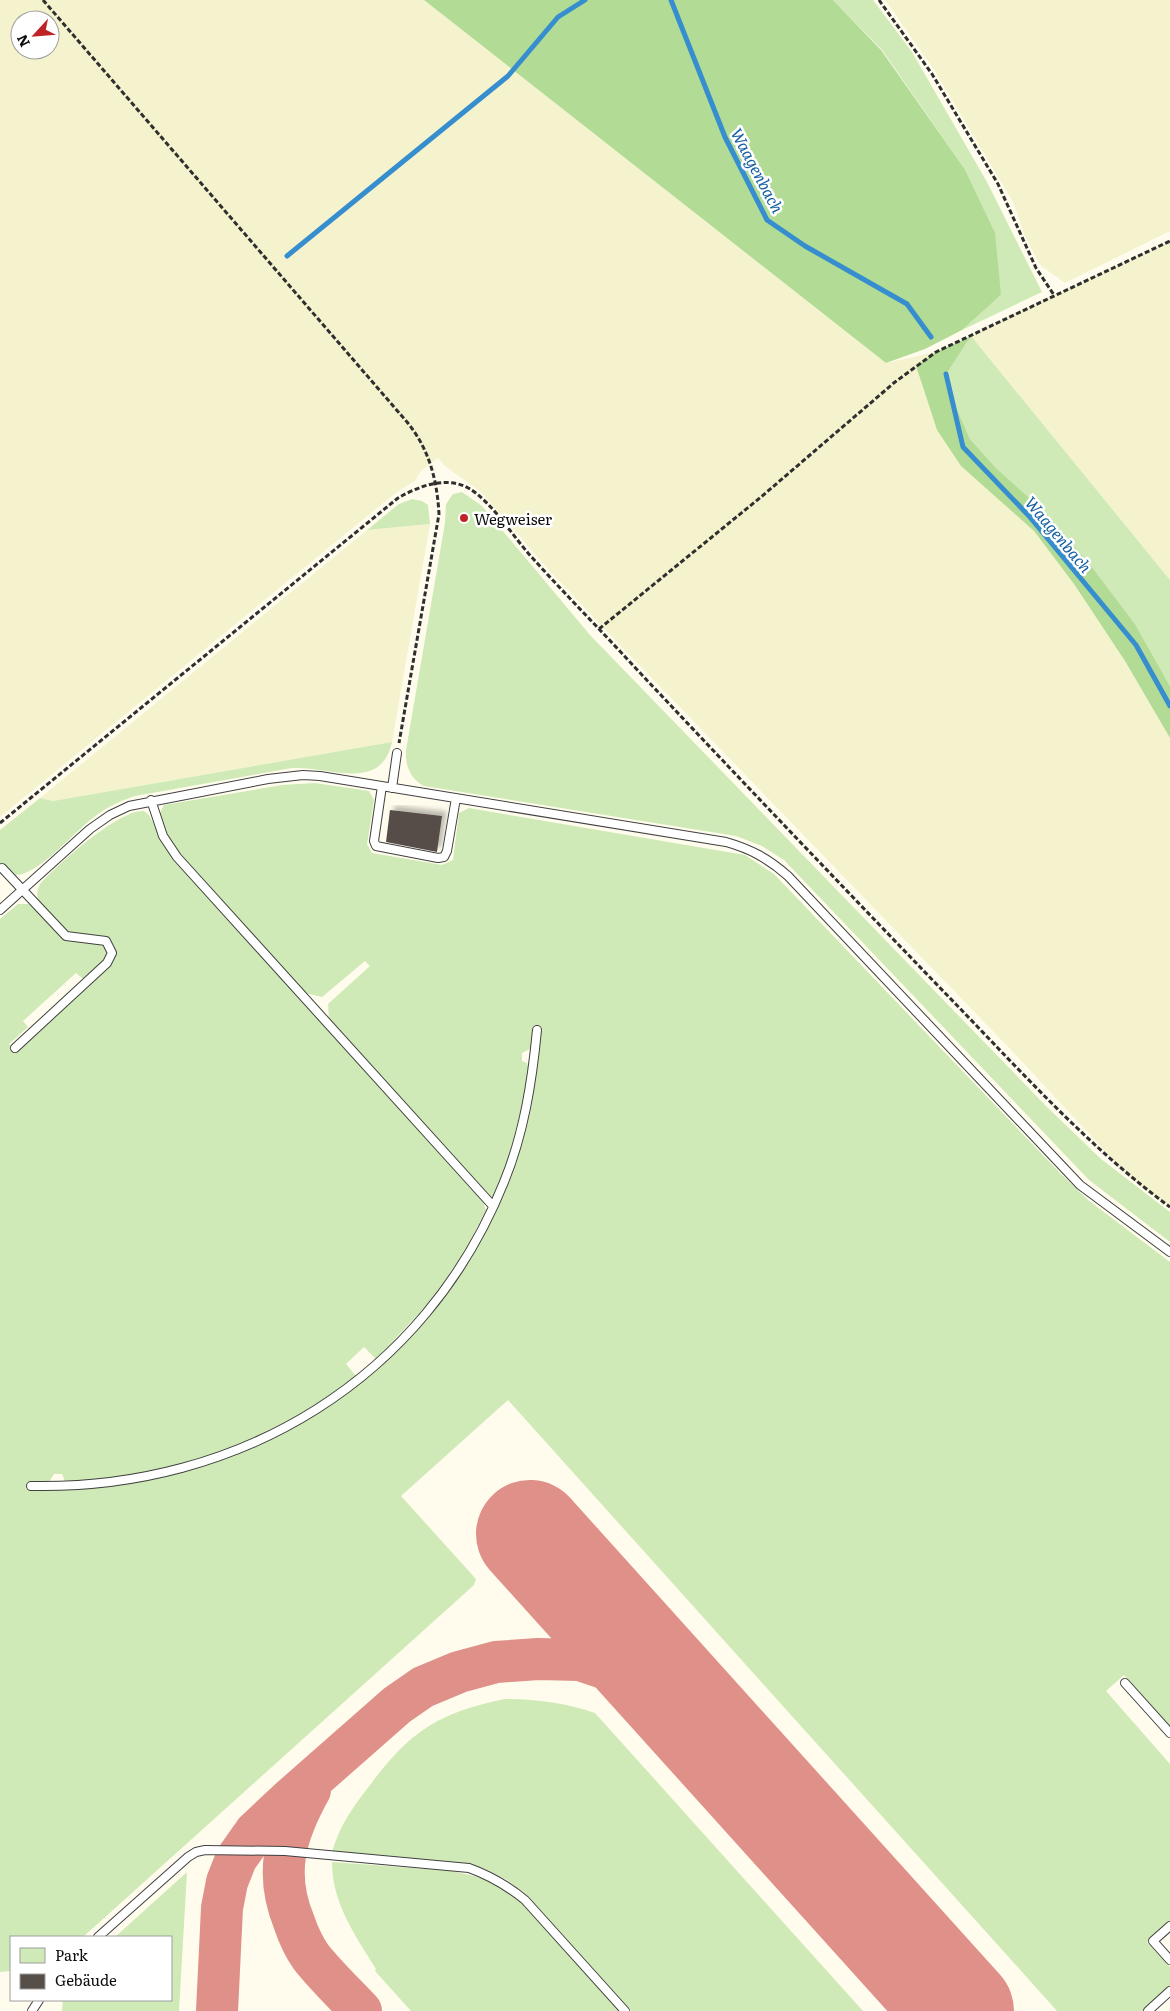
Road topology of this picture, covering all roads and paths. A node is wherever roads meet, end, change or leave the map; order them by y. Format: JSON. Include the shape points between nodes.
{"nodes":[{"id":1,"x":43,"y":0,"type":"edge"},
{"id":2,"x":879,"y":0,"type":"edge"},
{"id":3,"x":1170,"y":240,"type":"edge"},
{"id":4,"x":1054,"y":295,"type":"junction"},
{"id":5,"x":437,"y":482,"type":"junction"},
{"id":6,"x":599,"y":629,"type":"junction"},
{"id":7,"x":397,"y":752,"type":"joint"},
{"id":8,"x":382,"y":786,"type":"junction"},
{"id":9,"x":392,"y":788,"type":"junction"},
{"id":10,"x":456,"y":798,"type":"junction"},
{"id":11,"x":151,"y":800,"type":"junction"},
{"id":12,"x":0,"y":823,"type":"edge"},
{"id":13,"x":2,"y":868,"type":"dead end"},
{"id":14,"x":22,"y":889,"type":"junction"},
{"id":15,"x":0,"y":910,"type":"edge"},
{"id":16,"x":537,"y":1030,"type":"dead end"},
{"id":17,"x":15,"y":1048,"type":"dead end"},
{"id":18,"x":493,"y":1206,"type":"junction"},
{"id":19,"x":1170,"y":1207,"type":"edge"},
{"id":20,"x":1170,"y":1252,"type":"edge"},
{"id":21,"x":31,"y":1486,"type":"dead end"},
{"id":22,"x":1125,"y":1683,"type":"dead end"},
{"id":23,"x":1170,"y":1734,"type":"edge"},
{"id":24,"x":1170,"y":1926,"type":"edge"},
{"id":25,"x":99,"y":1936,"type":"edge"},
{"id":26,"x":1170,"y":1960,"type":"edge"},
{"id":27,"x":1170,"y":1991,"type":"edge"},
{"id":28,"x":625,"y":2011,"type":"edge"},
{"id":29,"x":1148,"y":2011,"type":"edge"}],
"edges":[{"from":1,"to":5,"type":"path","via":[[412,428],[423,444]]},
{"from":2,"to":4,"type":"path","via":[[932,74],[998,184],[1036,268]]},
{"from":3,"to":4,"type":"path"},
{"from":4,"to":6,"type":"path","via":[[936,352],[895,382]]},
{"from":5,"to":6,"type":"path","via":[[457,483],[474,492]]},
{"from":5,"to":7,"type":"path","via":[[438,520]]},
{"from":5,"to":12,"type":"path","via":[[407,493],[386,508]]},
{"from":6,"to":19,"type":"path","via":[[786,828],[1101,1152]]},
{"from":7,"to":9,"type":"lane"},
{"from":8,"to":9,"type":"lane"},
{"from":8,"to":10,"type":"lane","via":[[374,840],[376,846],[438,858],[444,857],[447,851]]},
{"from":8,"to":11,"type":"lane","via":[[304,775]]},
{"from":9,"to":10,"type":"lane"},
{"from":10,"to":20,"type":"lane","via":[[726,842],[770,860],[1080,1185]]},
{"from":11,"to":14,"type":"lane","via":[[129,806],[104,819]]},
{"from":11,"to":18,"type":"lane","via":[[162,836],[177,857]]},
{"from":13,"to":14,"type":"lane"},
{"from":14,"to":15,"type":"lane"},
{"from":14,"to":17,"type":"lane","via":[[66,936],[106,941],[112,953],[107,964]]},
{"from":16,"to":18,"type":"lane","via":[[532,1081],[524,1116],[511,1162]]},
{"from":18,"to":21,"type":"lane","via":[[460,1266],[416,1324],[371,1369],[304,1418],[235,1452],[164,1474],[86,1485]]},
{"from":22,"to":23,"type":"lane"},
{"from":24,"to":26,"type":"lane","via":[[1153,1942]]},
{"from":25,"to":28,"type":"lane","via":[[188,1857],[200,1851],[285,1852],[469,1868],[488,1874],[525,1900]]},
{"from":27,"to":29,"type":"lane"}]}
